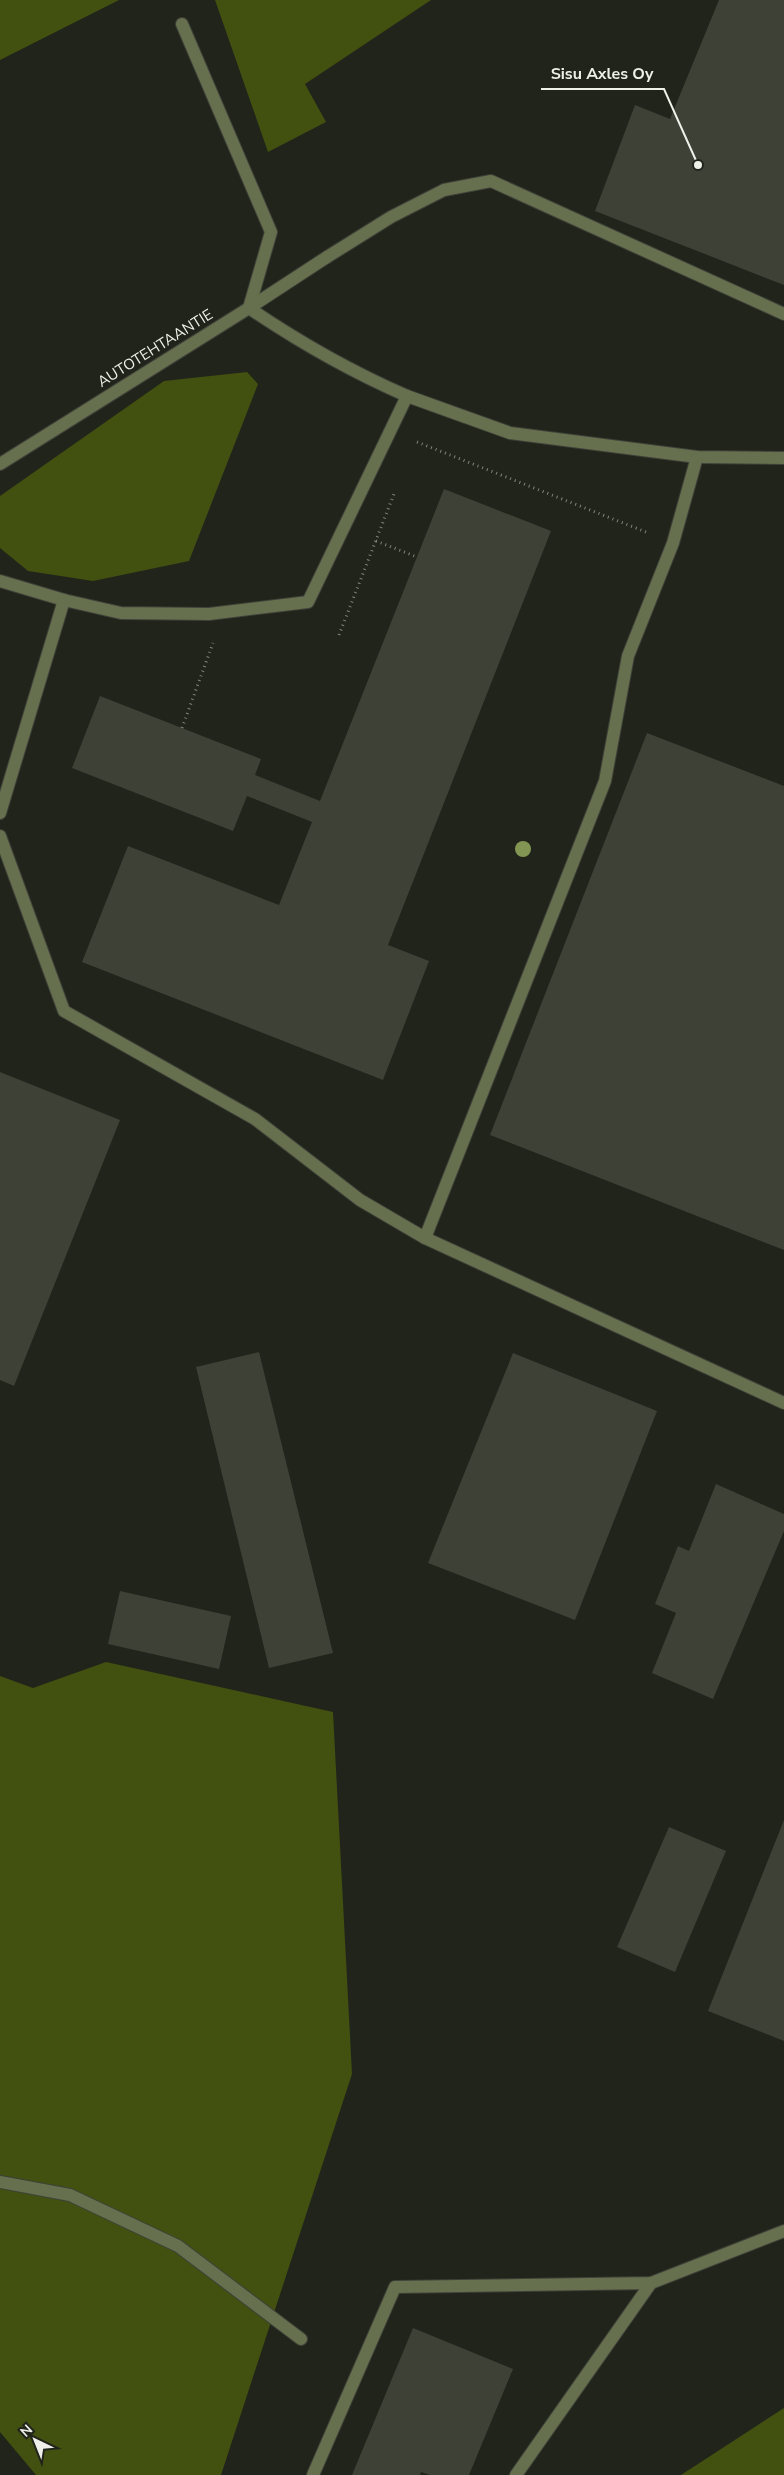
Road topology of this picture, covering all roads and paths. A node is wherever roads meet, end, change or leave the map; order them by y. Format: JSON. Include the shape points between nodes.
{"nodes":[{"id":1,"x":182,"y":24,"type":"dead end"},
{"id":2,"x":249,"y":308,"type":"junction"},
{"id":3,"x":784,"y":314,"type":"edge"},
{"id":4,"x":407,"y":396,"type":"junction"},
{"id":5,"x":411,"y":450,"type":"dead end"},
{"id":6,"x":697,"y":457,"type":"junction"},
{"id":7,"x":784,"y":458,"type":"edge"},
{"id":8,"x":0,"y":464,"type":"edge"},
{"id":9,"x":397,"y":487,"type":"dead end"},
{"id":10,"x":376,"y":541,"type":"junction"},
{"id":11,"x":673,"y":543,"type":"junction"},
{"id":12,"x":416,"y":557,"type":"dead end"},
{"id":13,"x":0,"y":581,"type":"edge"},
{"id":14,"x":64,"y":600,"type":"junction"},
{"id":15,"x":224,"y":612,"type":"junction"},
{"id":16,"x":339,"y":635,"type":"dead end"},
{"id":17,"x":182,"y":728,"type":"dead end"},
{"id":18,"x":0,"y":813,"type":"edge"},
{"id":19,"x":0,"y":836,"type":"edge"},
{"id":20,"x":425,"y":1238,"type":"junction"},
{"id":21,"x":784,"y":1403,"type":"edge"},
{"id":22,"x":0,"y":2182,"type":"edge"},
{"id":23,"x":784,"y":2231,"type":"edge"},
{"id":24,"x":650,"y":2282,"type":"junction"},
{"id":25,"x":301,"y":2339,"type":"dead end"},
{"id":26,"x":313,"y":2475,"type":"edge"},
{"id":27,"x":516,"y":2475,"type":"edge"}],
"edges":[{"from":1,"to":2,"type":"street","via":[[271,232]]},
{"from":2,"to":3,"type":"street","name":"AUTOTEHTAANTIE","via":[[391,217],[444,190],[491,181]]},
{"from":2,"to":4,"type":"street","via":[[338,362]]},
{"from":2,"to":8,"type":"street","name":"AUTOTEHTAANTIE"},
{"from":4,"to":6,"type":"street","via":[[510,433]]},
{"from":4,"to":15,"type":"street","via":[[308,602]]},
{"from":5,"to":11,"type":"path","via":[[415,441]]},
{"from":6,"to":7,"type":"street"},
{"from":6,"to":11,"type":"street"},
{"from":9,"to":10,"type":"path"},
{"from":10,"to":12,"type":"path"},
{"from":10,"to":16,"type":"path"},
{"from":11,"to":20,"type":"street","via":[[628,656],[605,780]]},
{"from":13,"to":14,"type":"street"},
{"from":14,"to":15,"type":"street","via":[[121,613]]},
{"from":14,"to":18,"type":"street"},
{"from":15,"to":17,"type":"path"},
{"from":19,"to":20,"type":"street","via":[[64,1011],[256,1119],[360,1200]]},
{"from":20,"to":21,"type":"street"},
{"from":22,"to":25,"type":"street","via":[[70,2195],[178,2246]]},
{"from":23,"to":24,"type":"street"},
{"from":24,"to":26,"type":"street","via":[[395,2287]]},
{"from":24,"to":27,"type":"street"}]}
